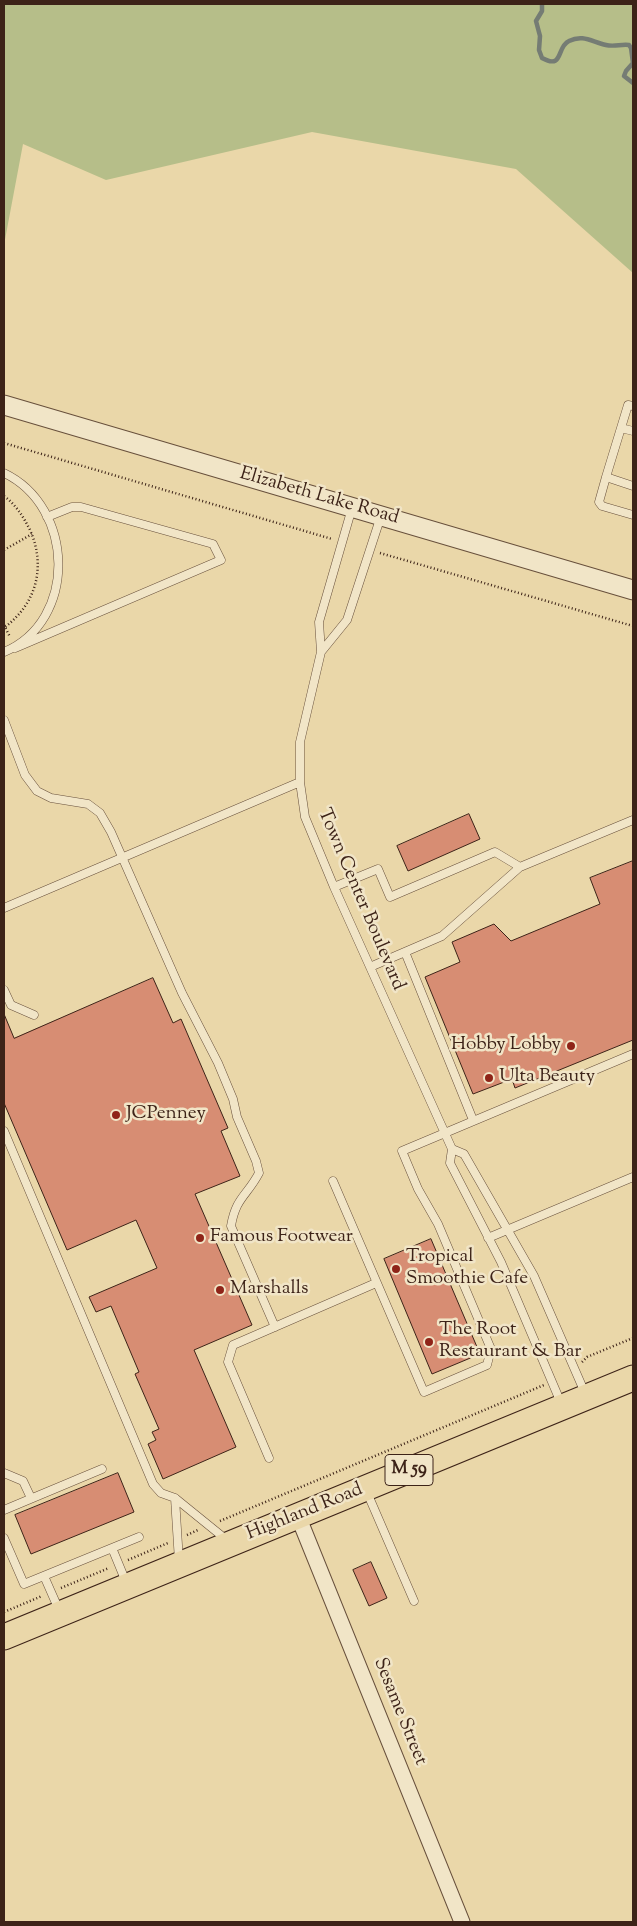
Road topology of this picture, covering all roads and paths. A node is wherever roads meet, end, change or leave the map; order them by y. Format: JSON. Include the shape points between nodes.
{"nodes":[{"id":1,"x":4,"y":405,"type":"edge"},
{"id":2,"x":633,"y":406,"type":"edge"},
{"id":3,"x":621,"y":428,"type":"junction"},
{"id":4,"x":633,"y":431,"type":"edge"},
{"id":5,"x":4,"y":443,"type":"edge"},
{"id":6,"x":4,"y":473,"type":"edge"},
{"id":7,"x":606,"y":477,"type":"junction"},
{"id":8,"x":633,"y":486,"type":"edge"},
{"id":9,"x":4,"y":496,"type":"edge"},
{"id":10,"x":352,"y":507,"type":"junction"},
{"id":11,"x":381,"y":515,"type":"junction"},
{"id":12,"x":633,"y":515,"type":"edge"},
{"id":13,"x":47,"y":517,"type":"junction"},
{"id":14,"x":32,"y":534,"type":"junction"},
{"id":15,"x":342,"y":542,"type":"junction"},
{"id":16,"x":4,"y":550,"type":"edge"},
{"id":17,"x":370,"y":550,"type":"junction"},
{"id":18,"x":633,"y":590,"type":"edge"},
{"id":19,"x":5,"y":626,"type":"edge"},
{"id":20,"x":633,"y":626,"type":"edge"},
{"id":21,"x":15,"y":648,"type":"junction"},
{"id":22,"x":4,"y":652,"type":"edge"},
{"id":23,"x":322,"y":652,"type":"junction"},
{"id":24,"x":4,"y":720,"type":"edge"},
{"id":25,"x":300,"y":782,"type":"junction"},
{"id":26,"x":633,"y":820,"type":"edge"},
{"id":27,"x":123,"y":857,"type":"junction"},
{"id":28,"x":520,"y":867,"type":"junction"},
{"id":29,"x":334,"y":887,"type":"junction"},
{"id":30,"x":4,"y":908,"type":"edge"},
{"id":31,"x":405,"y":952,"type":"junction"},
{"id":32,"x":370,"y":967,"type":"junction"},
{"id":33,"x":4,"y":990,"type":"edge"},
{"id":34,"x":34,"y":1015,"type":"dead end"},
{"id":35,"x":633,"y":1054,"type":"edge"},
{"id":36,"x":474,"y":1120,"type":"junction"},
{"id":37,"x":4,"y":1131,"type":"edge"},
{"id":38,"x":444,"y":1132,"type":"junction"},
{"id":39,"x":452,"y":1149,"type":"junction"},
{"id":40,"x":633,"y":1177,"type":"edge"},
{"id":41,"x":333,"y":1181,"type":"dead end"},
{"id":42,"x":507,"y":1230,"type":"junction"},
{"id":43,"x":488,"y":1238,"type":"junction"},
{"id":44,"x":376,"y":1283,"type":"junction"},
{"id":45,"x":274,"y":1327,"type":"junction"},
{"id":46,"x":633,"y":1338,"type":"edge"},
{"id":47,"x":584,"y":1360,"type":"dead end"},
{"id":48,"x":633,"y":1378,"type":"edge"},
{"id":49,"x":537,"y":1388,"type":"dead end"},
{"id":50,"x":587,"y":1397,"type":"junction"},
{"id":51,"x":562,"y":1407,"type":"junction"},
{"id":52,"x":269,"y":1458,"type":"dead end"},
{"id":53,"x":102,"y":1469,"type":"dead end"},
{"id":54,"x":4,"y":1473,"type":"edge"},
{"id":55,"x":365,"y":1488,"type":"junction"},
{"id":56,"x":31,"y":1498,"type":"junction"},
{"id":57,"x":175,"y":1498,"type":"junction"},
{"id":58,"x":4,"y":1510,"type":"edge"},
{"id":59,"x":298,"y":1516,"type":"junction"},
{"id":60,"x":229,"y":1517,"type":"dead end"},
{"id":61,"x":202,"y":1529,"type":"dead end"},
{"id":62,"x":184,"y":1536,"type":"dead end"},
{"id":63,"x":139,"y":1537,"type":"dead end"},
{"id":64,"x":4,"y":1538,"type":"edge"},
{"id":65,"x":232,"y":1543,"type":"junction"},
{"id":66,"x":166,"y":1544,"type":"dead end"},
{"id":67,"x":112,"y":1548,"type":"junction"},
{"id":68,"x":179,"y":1565,"type":"junction"},
{"id":69,"x":123,"y":1575,"type":"junction"},
{"id":70,"x":44,"y":1576,"type":"junction"},
{"id":71,"x":414,"y":1601,"type":"dead end"},
{"id":72,"x":56,"y":1603,"type":"junction"},
{"id":73,"x":4,"y":1612,"type":"edge"},
{"id":74,"x":4,"y":1637,"type":"edge"},
{"id":75,"x":462,"y":1922,"type":"edge"}],
"edges":[{"from":1,"to":10,"type":"street","name":"Elizabeth Lake Road"},
{"from":2,"to":3,"type":"lane","via":[[628,405]]},
{"from":3,"to":4,"type":"lane"},
{"from":3,"to":7,"type":"lane"},
{"from":5,"to":15,"type":"path"},
{"from":6,"to":13,"type":"lane","via":[[31,492]]},
{"from":7,"to":8,"type":"lane"},
{"from":7,"to":12,"type":"lane","via":[[599,502],[602,506]]},
{"from":9,"to":14,"type":"path","via":[[20,511]]},
{"from":10,"to":11,"type":"street","name":"Elizabeth Lake Road"},
{"from":10,"to":15,"type":"lane","name":"Town Center Boulevard"},
{"from":11,"to":17,"type":"lane","name":"Town Center Boulevard"},
{"from":11,"to":18,"type":"street","name":"Elizabeth Lake Road"},
{"from":13,"to":21,"type":"lane","via":[[58,552],[57,589],[44,619]]},
{"from":13,"to":21,"type":"lane","via":[[81,507],[213,544],[221,560]]},
{"from":14,"to":16,"type":"path"},
{"from":14,"to":19,"type":"path","via":[[38,560],[36,586],[22,611]]},
{"from":15,"to":23,"type":"lane","name":"Town Center Boulevard","via":[[319,622]]},
{"from":17,"to":20,"type":"path"},
{"from":17,"to":23,"type":"lane","name":"Town Center Boulevard","via":[[347,620]]},
{"from":21,"to":22,"type":"lane"},
{"from":23,"to":25,"type":"lane","name":"Town Center Boulevard","via":[[300,742]]},
{"from":24,"to":27,"type":"lane","via":[[25,775],[37,791],[51,798],[88,804],[100,814]]},
{"from":25,"to":27,"type":"lane"},
{"from":25,"to":29,"type":"lane","name":"Town Center Boulevard","via":[[305,817]]},
{"from":26,"to":28,"type":"lane"},
{"from":27,"to":30,"type":"lane"},
{"from":27,"to":45,"type":"lane","via":[[182,993],[218,1063],[256,1161],[259,1173],[240,1197],[231,1226]]},
{"from":28,"to":29,"type":"lane","via":[[495,852],[390,897],[378,869]]},
{"from":28,"to":31,"type":"lane","via":[[442,936]]},
{"from":29,"to":32,"type":"lane","name":"Town Center Boulevard"},
{"from":31,"to":32,"type":"lane"},
{"from":31,"to":36,"type":"lane"},
{"from":32,"to":38,"type":"lane","name":"Town Center Boulevard"},
{"from":33,"to":34,"type":"lane","via":[[11,1005]]},
{"from":35,"to":36,"type":"lane"},
{"from":36,"to":38,"type":"lane"},
{"from":37,"to":57,"type":"lane","via":[[153,1484],[161,1493]]},
{"from":38,"to":39,"type":"lane","name":"Town Center Boulevard"},
{"from":38,"to":44,"type":"lane","via":[[402,1151],[438,1224],[491,1349],[487,1365],[424,1392]]},
{"from":39,"to":42,"type":"lane","name":"Town Center Boulevard","via":[[464,1154]]},
{"from":39,"to":43,"type":"lane","name":"Town Center Boulevard","via":[[450,1163]]},
{"from":40,"to":42,"type":"lane"},
{"from":41,"to":44,"type":"lane"},
{"from":42,"to":43,"type":"lane"},
{"from":42,"to":50,"type":"lane","name":"Town Center Boulevard","via":[[534,1276]]},
{"from":43,"to":51,"type":"lane","name":"Town Center Boulevard"},
{"from":44,"to":45,"type":"lane"},
{"from":45,"to":52,"type":"lane","via":[[233,1345],[228,1362]]},
{"from":46,"to":47,"type":"path"},
{"from":48,"to":50,"type":"highway","name":"Highland Road","number":"M 59"},
{"from":49,"to":60,"type":"path"},
{"from":50,"to":51,"type":"highway","name":"Highland Road","number":"M 59"},
{"from":51,"to":55,"type":"highway","name":"Highland Road","number":"M 59"},
{"from":53,"to":56,"type":"lane"},
{"from":54,"to":56,"type":"lane","via":[[23,1481]]},
{"from":55,"to":59,"type":"highway","name":"Highland Road","number":"M 59"},
{"from":55,"to":71,"type":"lane"},
{"from":56,"to":58,"type":"lane"},
{"from":57,"to":65,"type":"lane"},
{"from":57,"to":68,"type":"lane"},
{"from":59,"to":65,"type":"highway","name":"Highland Road","number":"M 59"},
{"from":59,"to":75,"type":"street","name":"Sesame Street"},
{"from":61,"to":62,"type":"path"},
{"from":63,"to":67,"type":"lane"},
{"from":64,"to":70,"type":"lane","via":[[24,1584]]},
{"from":65,"to":68,"type":"highway","name":"Highland Road","number":"M 59"},
{"from":66,"to":69,"type":"path"},
{"from":67,"to":69,"type":"lane"},
{"from":67,"to":70,"type":"lane"},
{"from":68,"to":69,"type":"highway","name":"Highland Road","number":"M 59"},
{"from":69,"to":72,"type":"highway","name":"Highland Road","number":"M 59"},
{"from":69,"to":72,"type":"path"},
{"from":70,"to":72,"type":"lane"},
{"from":72,"to":73,"type":"path"},
{"from":72,"to":74,"type":"highway","name":"Highland Road","number":"M 59"}]}
